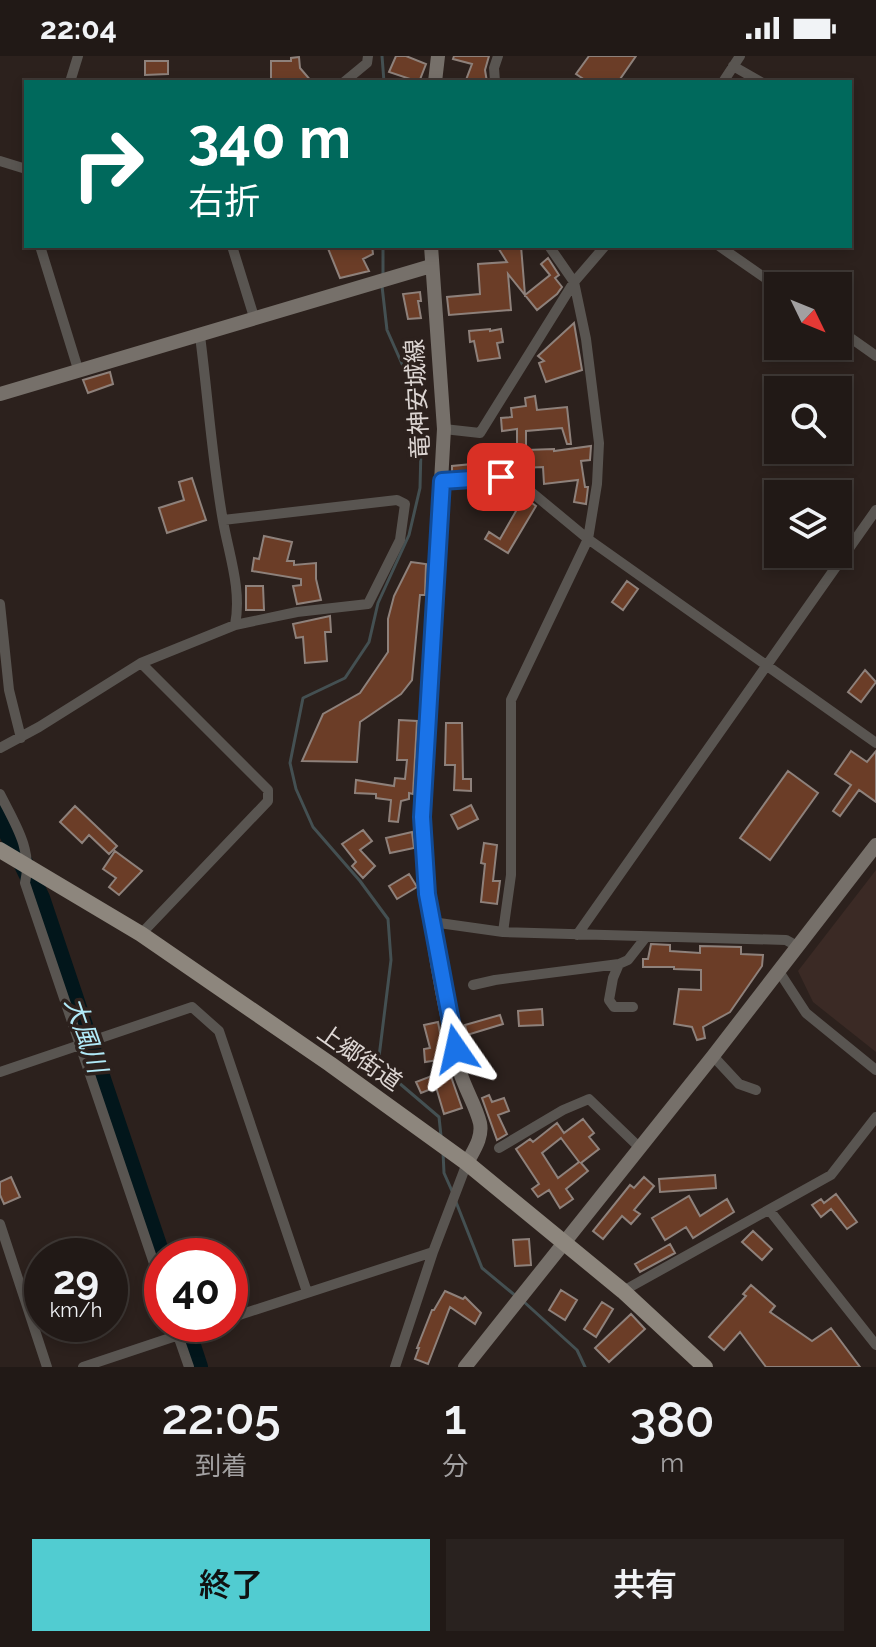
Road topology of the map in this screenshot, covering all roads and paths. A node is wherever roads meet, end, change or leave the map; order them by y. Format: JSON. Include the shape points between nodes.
{"nodes":[{"id":1,"x":78,"y":56,"type":"edge"},
{"id":2,"x":368,"y":56,"type":"edge"},
{"id":3,"x":498,"y":56,"type":"edge"},
{"id":4,"x":740,"y":56,"type":"edge"},
{"id":5,"x":434,"y":57,"type":"edge"},
{"id":6,"x":733,"y":66,"type":"junction"},
{"id":7,"x":71,"y":80,"type":"edge"},
{"id":8,"x":346,"y":80,"type":"edge"},
{"id":9,"x":435,"y":80,"type":"edge"},
{"id":10,"x":495,"y":80,"type":"edge"},
{"id":11,"x":724,"y":80,"type":"edge"},
{"id":12,"x":758,"y":80,"type":"edge"},
{"id":13,"x":0,"y":161,"type":"edge"},
{"id":14,"x":24,"y":168,"type":"edge"},
{"id":15,"x":41,"y":248,"type":"edge"},
{"id":16,"x":233,"y":248,"type":"edge"},
{"id":17,"x":431,"y":248,"type":"edge"},
{"id":18,"x":550,"y":248,"type":"edge"},
{"id":19,"x":603,"y":248,"type":"edge"},
{"id":20,"x":722,"y":248,"type":"edge"},
{"id":21,"x":431,"y":266,"type":"junction"},
{"id":22,"x":764,"y":277,"type":"edge"},
{"id":23,"x":574,"y":282,"type":"junction"},
{"id":24,"x":254,"y":317,"type":"junction"},
{"id":25,"x":200,"y":336,"type":"junction"},
{"id":26,"x":852,"y":339,"type":"edge"},
{"id":27,"x":876,"y":356,"type":"edge"},
{"id":28,"x":78,"y":369,"type":"junction"},
{"id":29,"x":0,"y":394,"type":"edge"},
{"id":30,"x":444,"y":429,"type":"junction"},
{"id":31,"x":442,"y":481,"type":"junction"},
{"id":32,"x":876,"y":510,"type":"edge"},
{"id":33,"x":223,"y":520,"type":"junction"},
{"id":34,"x":588,"y":539,"type":"junction"},
{"id":35,"x":0,"y":604,"type":"edge"},
{"id":36,"x":235,"y":625,"type":"junction"},
{"id":37,"x":141,"y":663,"type":"junction"},
{"id":38,"x":769,"y":665,"type":"junction"},
{"id":39,"x":21,"y":738,"type":"junction"},
{"id":40,"x":876,"y":743,"type":"edge"},
{"id":41,"x":0,"y":748,"type":"edge"},
{"id":42,"x":0,"y":794,"type":"edge"},
{"id":43,"x":876,"y":845,"type":"edge"},
{"id":44,"x":0,"y":850,"type":"edge"},
{"id":45,"x":29,"y":867,"type":"junction"},
{"id":46,"x":432,"y":922,"type":"junction"},
{"id":47,"x":503,"y":932,"type":"junction"},
{"id":48,"x":141,"y":934,"type":"junction"},
{"id":49,"x":577,"y":935,"type":"junction"},
{"id":50,"x":646,"y":937,"type":"junction"},
{"id":51,"x":797,"y":946,"type":"junction"},
{"id":52,"x":619,"y":964,"type":"junction"},
{"id":53,"x":778,"y":970,"type":"junction"},
{"id":54,"x":473,"y":985,"type":"dead end"},
{"id":55,"x":633,"y":1007,"type":"dead end"},
{"id":56,"x":82,"y":1046,"type":"junction"},
{"id":57,"x":713,"y":1056,"type":"junction"},
{"id":58,"x":876,"y":1070,"type":"edge"},
{"id":59,"x":0,"y":1072,"type":"edge"},
{"id":60,"x":756,"y":1090,"type":"dead end"},
{"id":61,"x":876,"y":1117,"type":"edge"},
{"id":62,"x":499,"y":1148,"type":"dead end"},
{"id":63,"x":640,"y":1148,"type":"junction"},
{"id":64,"x":467,"y":1163,"type":"junction"},
{"id":65,"x":770,"y":1211,"type":"junction"},
{"id":66,"x":0,"y":1224,"type":"edge"},
{"id":67,"x":146,"y":1238,"type":"edge"},
{"id":68,"x":565,"y":1242,"type":"junction"},
{"id":69,"x":433,"y":1252,"type":"junction"},
{"id":70,"x":623,"y":1291,"type":"junction"},
{"id":71,"x":307,"y":1292,"type":"junction"},
{"id":72,"x":248,"y":1312,"type":"edge"},
{"id":73,"x":157,"y":1342,"type":"edge"},
{"id":74,"x":180,"y":1342,"type":"edge"},
{"id":75,"x":876,"y":1345,"type":"edge"},
{"id":76,"x":47,"y":1367,"type":"edge"},
{"id":77,"x":83,"y":1367,"type":"edge"},
{"id":78,"x":189,"y":1367,"type":"edge"},
{"id":79,"x":395,"y":1367,"type":"edge"},
{"id":80,"x":465,"y":1367,"type":"edge"},
{"id":81,"x":705,"y":1367,"type":"edge"}],
"edges":[{"from":1,"to":7,"type":"street"},
{"from":2,"to":8,"type":"street"},
{"from":3,"to":10,"type":"street"},
{"from":4,"to":6,"type":"street"},
{"from":5,"to":9,"type":"street"},
{"from":6,"to":11,"type":"street"},
{"from":6,"to":12,"type":"street"},
{"from":13,"to":14,"type":"street"},
{"from":15,"to":28,"type":"street"},
{"from":16,"to":24,"type":"street"},
{"from":17,"to":21,"type":"street","name":"竜神安城線"},
{"from":18,"to":23,"type":"street"},
{"from":19,"to":23,"type":"street"},
{"from":20,"to":22,"type":"street"},
{"from":21,"to":24,"type":"street"},
{"from":21,"to":30,"type":"street","name":"竜神安城線"},
{"from":23,"to":30,"type":"street","via":[[480,433]]},
{"from":23,"to":34,"type":"street","via":[[599,443]]},
{"from":24,"to":25,"type":"street"},
{"from":25,"to":28,"type":"street"},
{"from":25,"to":33,"type":"street"},
{"from":26,"to":27,"type":"street"},
{"from":28,"to":29,"type":"street"},
{"from":30,"to":31,"type":"street","name":"竜神安城線"},
{"from":31,"to":34,"type":"street","via":[[501,477],[524,486]]},
{"from":31,"to":46,"type":"street","name":"竜神安城線","via":[[422,817]]},
{"from":32,"to":38,"type":"street"},
{"from":33,"to":36,"type":"street","via":[[234,571]]},
{"from":33,"to":36,"type":"street","via":[[397,500],[405,504],[400,540],[371,602]]},
{"from":34,"to":38,"type":"street"},
{"from":34,"to":47,"type":"street","via":[[511,700],[511,875]]},
{"from":35,"to":39,"type":"street","via":[[9,690]]},
{"from":36,"to":37,"type":"street"},
{"from":37,"to":39,"type":"street"},
{"from":37,"to":48,"type":"street","via":[[268,790],[268,801]]},
{"from":38,"to":40,"type":"street"},
{"from":38,"to":49,"type":"street"},
{"from":39,"to":41,"type":"street"},
{"from":42,"to":45,"type":"street","via":[[25,845]]},
{"from":43,"to":51,"type":"street"},
{"from":44,"to":45,"type":"main road","name":"上郷街道"},
{"from":45,"to":48,"type":"main road","name":"上郷街道"},
{"from":45,"to":56,"type":"street","via":[[25,883]]},
{"from":46,"to":47,"type":"street"},
{"from":46,"to":64,"type":"street","name":"竜神安城線","via":[[461,1074],[480,1123],[480,1137]]},
{"from":47,"to":49,"type":"street"},
{"from":48,"to":64,"type":"main road","name":"上郷街道"},
{"from":49,"to":50,"type":"street"},
{"from":50,"to":51,"type":"street","via":[[786,940]]},
{"from":50,"to":52,"type":"street"},
{"from":51,"to":53,"type":"street"},
{"from":52,"to":54,"type":"street"},
{"from":52,"to":55,"type":"street","via":[[609,1000],[614,1007]]},
{"from":53,"to":57,"type":"street"},
{"from":53,"to":58,"type":"street","via":[[806,1013]]},
{"from":56,"to":59,"type":"street"},
{"from":56,"to":67,"type":"street"},
{"from":56,"to":71,"type":"street","via":[[192,1007],[219,1031]]},
{"from":57,"to":60,"type":"street","via":[[739,1084]]},
{"from":57,"to":63,"type":"street"},
{"from":61,"to":65,"type":"street","via":[[831,1175]]},
{"from":62,"to":63,"type":"street","via":[[589,1099]]},
{"from":63,"to":68,"type":"street"},
{"from":64,"to":68,"type":"main road","name":"上郷街道"},
{"from":64,"to":69,"type":"street"},
{"from":65,"to":70,"type":"street"},
{"from":65,"to":75,"type":"street"},
{"from":66,"to":76,"type":"street"},
{"from":68,"to":70,"type":"main road","name":"上郷街道"},
{"from":68,"to":80,"type":"street"},
{"from":69,"to":71,"type":"street"},
{"from":69,"to":79,"type":"street"},
{"from":70,"to":81,"type":"main road","name":"上郷街道"},
{"from":71,"to":72,"type":"street"},
{"from":73,"to":77,"type":"street"},
{"from":74,"to":78,"type":"street"}]}
